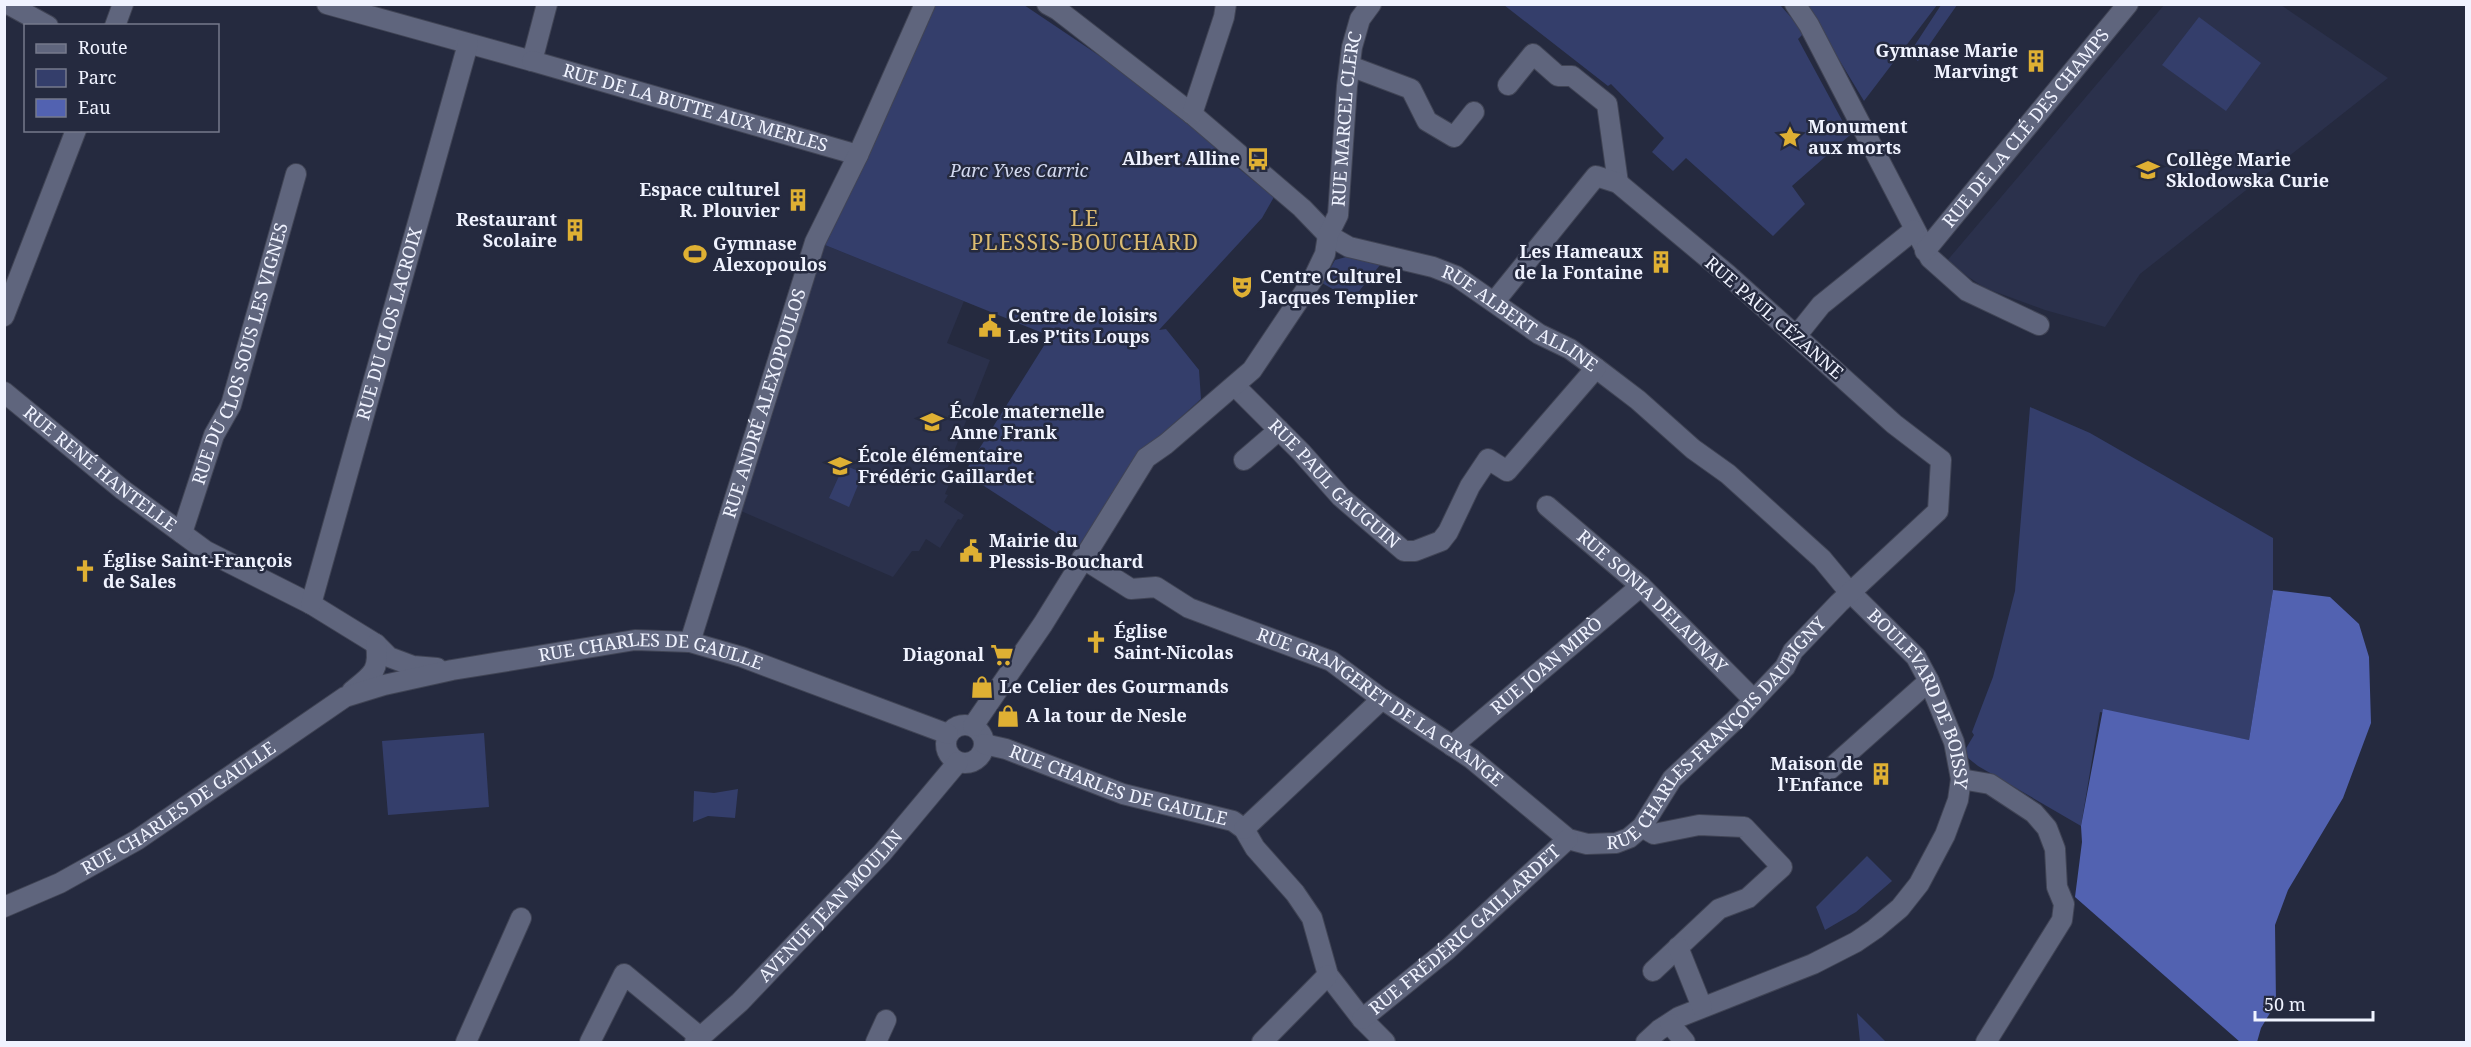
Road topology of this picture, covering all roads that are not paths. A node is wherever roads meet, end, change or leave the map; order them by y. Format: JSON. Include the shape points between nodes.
{"nodes":[{"id":1,"x":8,"y":4,"type":"edge"},
{"id":2,"x":123,"y":4,"type":"edge"},
{"id":3,"x":327,"y":4,"type":"edge"},
{"id":4,"x":547,"y":4,"type":"edge"},
{"id":5,"x":925,"y":4,"type":"edge"},
{"id":6,"x":1226,"y":4,"type":"edge"},
{"id":7,"x":1371,"y":4,"type":"edge"},
{"id":8,"x":1795,"y":4,"type":"edge"},
{"id":9,"x":2128,"y":4,"type":"edge"},
{"id":10,"x":1055,"y":6,"type":"edge"},
{"id":11,"x":44,"y":24,"type":"edge"},
{"id":12,"x":116,"y":24,"type":"edge"},
{"id":13,"x":468,"y":44,"type":"junction"},
{"id":14,"x":532,"y":61,"type":"junction"},
{"id":15,"x":1350,"y":66,"type":"junction"},
{"id":16,"x":1508,"y":85,"type":"dead end"},
{"id":17,"x":1474,"y":112,"type":"dead end"},
{"id":18,"x":1192,"y":114,"type":"junction"},
{"id":19,"x":75,"y":132,"type":"edge"},
{"id":20,"x":858,"y":155,"type":"junction"},
{"id":21,"x":296,"y":174,"type":"dead end"},
{"id":22,"x":1618,"y":183,"type":"junction"},
{"id":23,"x":1914,"y":230,"type":"junction"},
{"id":24,"x":1328,"y":235,"type":"junction"},
{"id":25,"x":1925,"y":251,"type":"junction"},
{"id":26,"x":1495,"y":301,"type":"junction"},
{"id":27,"x":4,"y":316,"type":"edge"},
{"id":28,"x":2039,"y":325,"type":"dead end"},
{"id":29,"x":1797,"y":335,"type":"junction"},
{"id":30,"x":1596,"y":368,"type":"junction"},
{"id":31,"x":1236,"y":387,"type":"junction"},
{"id":32,"x":4,"y":392,"type":"edge"},
{"id":33,"x":1279,"y":430,"type":"junction"},
{"id":34,"x":1244,"y":460,"type":"dead end"},
{"id":35,"x":1547,"y":506,"type":"dead end"},
{"id":36,"x":182,"y":533,"type":"junction"},
{"id":37,"x":1082,"y":558,"type":"junction"},
{"id":38,"x":1641,"y":586,"type":"junction"},
{"id":39,"x":1850,"y":592,"type":"junction"},
{"id":40,"x":310,"y":604,"type":"junction"},
{"id":41,"x":690,"y":642,"type":"junction"},
{"id":42,"x":376,"y":644,"type":"junction"},
{"id":43,"x":452,"y":670,"type":"junction"},
{"id":44,"x":1929,"y":681,"type":"junction"},
{"id":45,"x":345,"y":697,"type":"junction"},
{"id":46,"x":1383,"y":699,"type":"junction"},
{"id":47,"x":1754,"y":700,"type":"junction"},
{"id":48,"x":973,"y":726,"type":"junction"},
{"id":49,"x":948,"y":734,"type":"junction"},
{"id":50,"x":984,"y":744,"type":"junction"},
{"id":51,"x":1452,"y":746,"type":"junction"},
{"id":52,"x":958,"y":762,"type":"junction"},
{"id":53,"x":1829,"y":770,"type":"dead end"},
{"id":54,"x":1961,"y":779,"type":"junction"},
{"id":55,"x":1642,"y":827,"type":"junction"},
{"id":56,"x":1244,"y":829,"type":"junction"},
{"id":57,"x":1568,"y":839,"type":"junction"},
{"id":58,"x":4,"y":907,"type":"edge"},
{"id":59,"x":521,"y":918,"type":"dead end"},
{"id":60,"x":1678,"y":947,"type":"junction"},
{"id":61,"x":1653,"y":971,"type":"dead end"},
{"id":62,"x":1328,"y":975,"type":"junction"},
{"id":63,"x":1702,"y":1007,"type":"junction"},
{"id":64,"x":1362,"y":1019,"type":"junction"},
{"id":65,"x":886,"y":1020,"type":"dead end"},
{"id":66,"x":1670,"y":1024,"type":"junction"},
{"id":67,"x":697,"y":1040,"type":"edge"},
{"id":68,"x":466,"y":1042,"type":"edge"},
{"id":69,"x":590,"y":1042,"type":"edge"},
{"id":70,"x":876,"y":1042,"type":"edge"},
{"id":71,"x":1262,"y":1042,"type":"edge"},
{"id":72,"x":1385,"y":1042,"type":"edge"},
{"id":73,"x":1646,"y":1042,"type":"edge"},
{"id":74,"x":1685,"y":1042,"type":"edge"},
{"id":75,"x":1986,"y":1042,"type":"edge"}],
"edges":[{"from":1,"to":11,"type":"street"},
{"from":2,"to":12,"type":"street"},
{"from":3,"to":13,"type":"street","name":"RUE DE LA BUTTE AUX MERLES"},
{"from":4,"to":14,"type":"street"},
{"from":5,"to":20,"type":"street","name":"RUE ANDRÉ ALEXOPOULOS"},
{"from":6,"to":18,"type":"street"},
{"from":7,"to":15,"type":"street","name":"RUE MARCEL CLERC","via":[[1360,19]]},
{"from":8,"to":23,"type":"street"},
{"from":9,"to":25,"type":"street","name":"RUE DE LA CLÉ DES CHAMPS"},
{"from":10,"to":18,"type":"street","name":"RUE ALBERT ALLINE"},
{"from":13,"to":14,"type":"street","name":"RUE DE LA BUTTE AUX MERLES"},
{"from":13,"to":40,"type":"street","name":"RUE DU CLOS LACROIX"},
{"from":14,"to":20,"type":"street","name":"RUE DE LA BUTTE AUX MERLES"},
{"from":15,"to":17,"type":"street","via":[[1411,90],[1427,121],[1454,137]]},
{"from":15,"to":24,"type":"street","name":"RUE MARCEL CLERC","via":[[1338,215]]},
{"from":16,"to":22,"type":"street","via":[[1533,54],[1558,76],[1572,76],[1607,104]]},
{"from":18,"to":24,"type":"street","name":"RUE ALBERT ALLINE"},
{"from":19,"to":27,"type":"street"},
{"from":20,"to":41,"type":"street","name":"RUE ANDRÉ ALEXOPOULOS","via":[[815,242]]},
{"from":21,"to":36,"type":"street","name":"RUE DU CLOS SOUS LES VIGNES","via":[[231,405],[214,435]]},
{"from":22,"to":26,"type":"street","via":[[1596,176]]},
{"from":22,"to":29,"type":"street","name":"RUE PAUL CÉZANNE"},
{"from":23,"to":25,"type":"street"},
{"from":23,"to":29,"type":"street","via":[[1821,305]]},
{"from":24,"to":26,"type":"street","name":"RUE ALBERT ALLINE","via":[[1349,247],[1456,276]]},
{"from":24,"to":31,"type":"street","name":"RUE MARCEL CLERC","via":[[1325,254],[1313,279],[1252,370]]},
{"from":25,"to":28,"type":"street","via":[[1966,291]]},
{"from":26,"to":30,"type":"street","name":"RUE ALBERT ALLINE","via":[[1539,334],[1570,348]]},
{"from":29,"to":39,"type":"street","name":"RUE PAUL CÉZANNE","via":[[1894,424],[1941,460],[1938,511]]},
{"from":30,"to":33,"type":"street","name":"RUE PAUL GAUGUIN","via":[[1507,471],[1488,459],[1441,541],[1415,551],[1404,551],[1341,497]]},
{"from":30,"to":39,"type":"street","name":"RUE ALBERT ALLINE","via":[[1728,474],[1822,559]]},
{"from":31,"to":33,"type":"street","name":"RUE PAUL GAUGUIN"},
{"from":31,"to":37,"type":"street","name":"RUE MARCEL CLERC","via":[[1146,458]]},
{"from":32,"to":36,"type":"street","name":"RUE RENÉ HANTELLE"},
{"from":33,"to":34,"type":"street"},
{"from":35,"to":38,"type":"street","name":"RUE SONIA DELAUNAY"},
{"from":36,"to":40,"type":"street","name":"RUE RENÉ HANTELLE","via":[[206,551]]},
{"from":37,"to":46,"type":"street","name":"RUE GRANGERET DE LA GRANGE","via":[[1131,589],[1156,587],[1189,608],[1331,661]]},
{"from":37,"to":48,"type":"street","name":"RUE MARCEL CLERC"},
{"from":38,"to":47,"type":"street","name":"RUE SONIA DELAUNAY"},
{"from":38,"to":51,"type":"street","name":"RUE JOAN MIRÒ"},
{"from":39,"to":44,"type":"street","name":"BOULEVARD DE BOISSY","via":[[1916,657]]},
{"from":39,"to":47,"type":"street","name":"RUE CHARLES-FRANÇOIS DAUBIGNY","via":[[1793,651],[1785,668]]},
{"from":40,"to":42,"type":"street","name":"RUE RENÉ HANTELLE"},
{"from":41,"to":43,"type":"street","name":"RUE CHARLES DE GAULLE","via":[[636,640]]},
{"from":41,"to":49,"type":"street","name":"RUE CHARLES DE GAULLE","via":[[742,657]]},
{"from":42,"to":43,"type":"street","name":"RUE RENÉ HANTELLE","via":[[389,657],[413,666]]},
{"from":42,"to":45,"type":"street","name":"RUE CHARLES DE GAULLE","via":[[379,660],[370,677]]},
{"from":43,"to":45,"type":"street","name":"RUE CHARLES DE GAULLE"},
{"from":44,"to":53,"type":"street"},
{"from":44,"to":54,"type":"street","name":"BOULEVARD DE BOISSY","via":[[1954,742]]},
{"from":45,"to":58,"type":"street","name":"RUE CHARLES DE GAULLE","via":[[137,840],[60,883]]},
{"from":46,"to":51,"type":"street","name":"RUE GRANGERET DE LA GRANGE"},
{"from":46,"to":56,"type":"street"},
{"from":47,"to":55,"type":"street","name":"RUE CHARLES-FRANÇOIS DAUBIGNY","via":[[1672,779]]},
{"from":48,"to":49,"type":"street","via":[[959,725]]},
{"from":48,"to":50,"type":"street"},
{"from":49,"to":52,"type":"street","via":[[946,750]]},
{"from":50,"to":52,"type":"street","via":[[973,762]]},
{"from":50,"to":56,"type":"street","name":"RUE CHARLES DE GAULLE","via":[[1123,794],[1233,821]]},
{"from":51,"to":57,"type":"street","name":"RUE GRANGERET DE LA GRANGE"},
{"from":52,"to":67,"type":"street","name":"AVENUE JEAN MOULIN","via":[[882,853],[740,1002]]},
{"from":54,"to":63,"type":"street","name":"BOULEVARD DE BOISSY","via":[[1958,800],[1929,869],[1900,908],[1875,929],[1813,964]]},
{"from":54,"to":75,"type":"street","via":[[1990,784],[2034,813],[2047,828],[2055,849],[2057,887],[2064,904],[2062,920]]},
{"from":55,"to":57,"type":"street","name":"RUE CHARLES-FRANÇOIS DAUBIGNY","via":[[1616,843],[1587,844]]},
{"from":55,"to":60,"type":"street","via":[[1654,834],[1699,825],[1744,827],[1787,874],[1748,898],[1719,909]]},
{"from":56,"to":62,"type":"street","name":"RUE CHARLES DE GAULLE","via":[[1312,918]]},
{"from":57,"to":64,"type":"street","name":"RUE FRÉDÉRIC GAILLARDET","via":[[1447,950]]},
{"from":59,"to":68,"type":"street"},
{"from":60,"to":61,"type":"street"},
{"from":60,"to":63,"type":"street"},
{"from":62,"to":64,"type":"street","name":"RUE CHARLES DE GAULLE"},
{"from":62,"to":71,"type":"street"},
{"from":63,"to":66,"type":"street","name":"BOULEVARD DE BOISSY"},
{"from":64,"to":72,"type":"street","name":"RUE CHARLES DE GAULLE"},
{"from":65,"to":70,"type":"street"},
{"from":66,"to":73,"type":"street","name":"BOULEVARD DE BOISSY"},
{"from":66,"to":74,"type":"street"},
{"from":67,"to":69,"type":"street","via":[[624,974]]}]}
